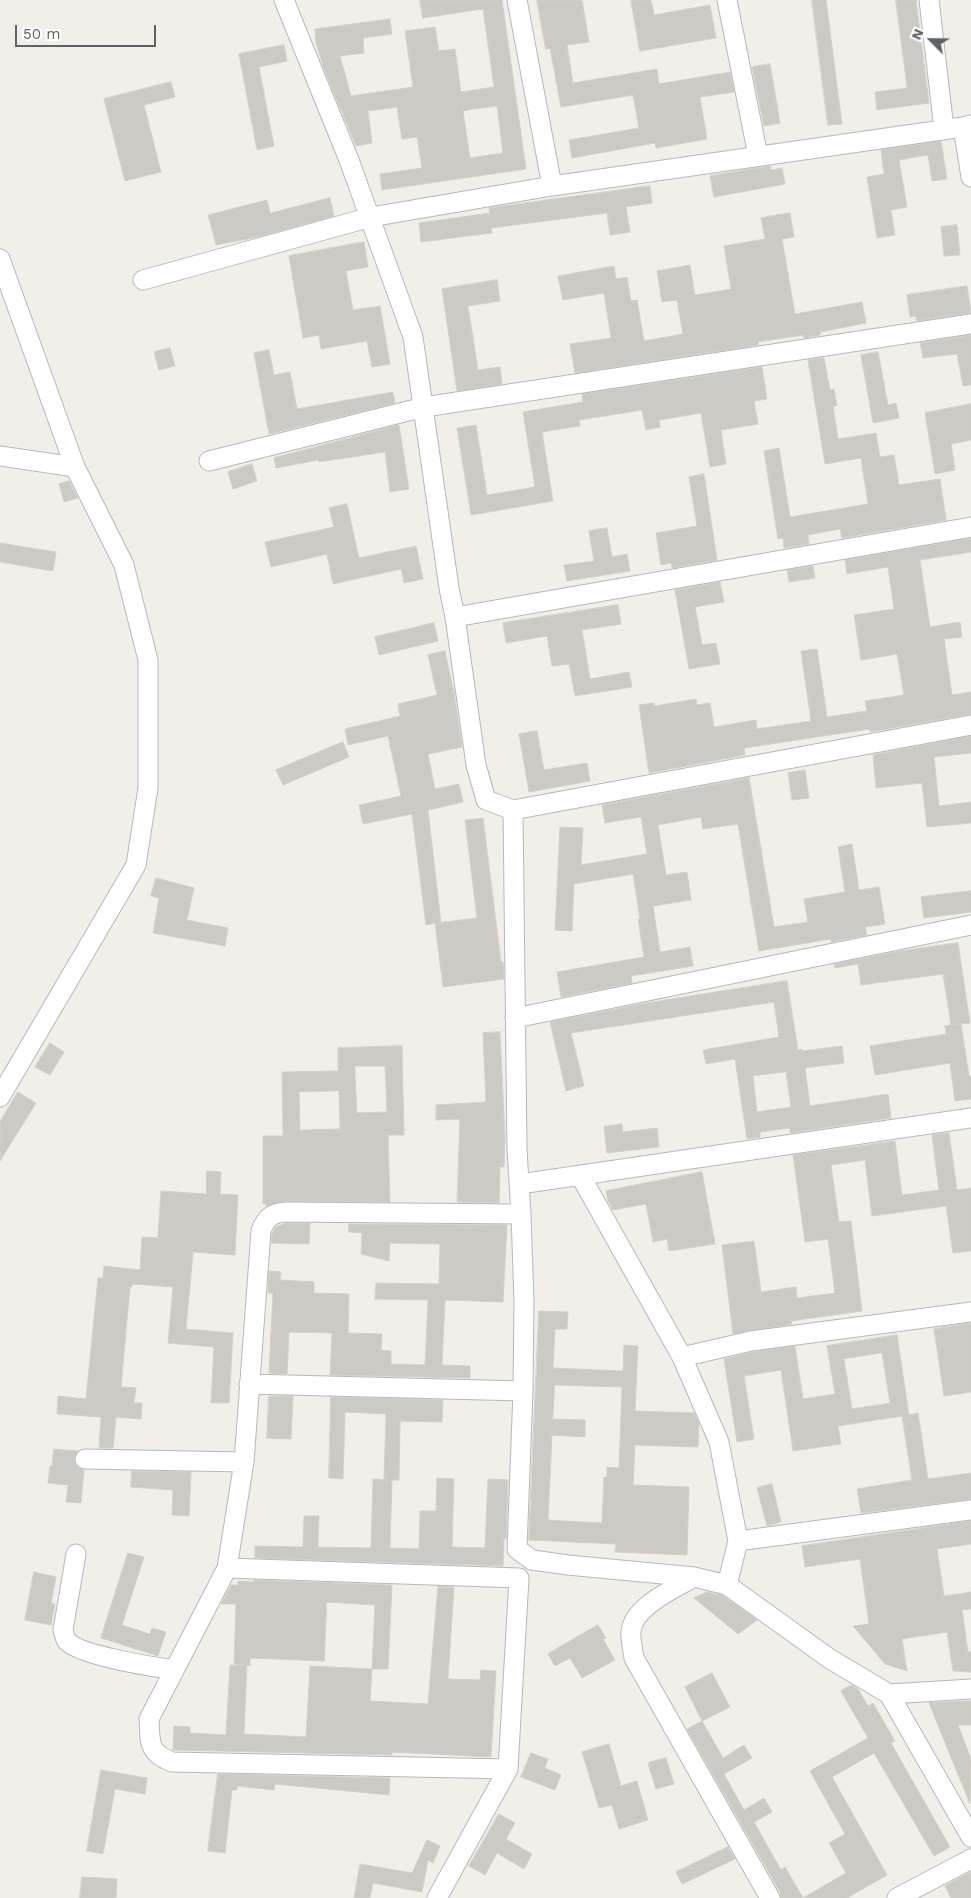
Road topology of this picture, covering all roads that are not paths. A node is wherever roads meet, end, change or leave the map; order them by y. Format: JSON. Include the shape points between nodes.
{"nodes":[{"id":1,"x":284,"y":0,"type":"edge"},
{"id":2,"x":517,"y":0,"type":"edge"},
{"id":3,"x":727,"y":0,"type":"edge"},
{"id":4,"x":929,"y":0,"type":"edge"},
{"id":5,"x":967,"y":126,"type":"edge"},
{"id":6,"x":944,"y":129,"type":"junction"},
{"id":7,"x":758,"y":156,"type":"junction"},
{"id":8,"x":971,"y":177,"type":"edge"},
{"id":9,"x":552,"y":186,"type":"junction"},
{"id":10,"x":371,"y":216,"type":"junction"},
{"id":11,"x":0,"y":259,"type":"edge"},
{"id":12,"x":143,"y":280,"type":"dead end"},
{"id":13,"x":971,"y":324,"type":"edge"},
{"id":14,"x":424,"y":407,"type":"junction"},
{"id":15,"x":0,"y":456,"type":"edge"},
{"id":16,"x":209,"y":461,"type":"dead end"},
{"id":17,"x":75,"y":467,"type":"junction"},
{"id":18,"x":971,"y":527,"type":"edge"},
{"id":19,"x":455,"y":618,"type":"junction"},
{"id":20,"x":971,"y":725,"type":"edge"},
{"id":21,"x":513,"y":810,"type":"junction"},
{"id":22,"x":971,"y":925,"type":"edge"},
{"id":23,"x":515,"y":1018,"type":"junction"},
{"id":24,"x":0,"y":1097,"type":"edge"},
{"id":25,"x":971,"y":1118,"type":"edge"},
{"id":26,"x":580,"y":1175,"type":"junction"},
{"id":27,"x":520,"y":1184,"type":"junction"},
{"id":28,"x":522,"y":1214,"type":"junction"},
{"id":29,"x":971,"y":1312,"type":"edge"},
{"id":30,"x":682,"y":1357,"type":"junction"},
{"id":31,"x":249,"y":1384,"type":"junction"},
{"id":32,"x":523,"y":1391,"type":"junction"},
{"id":33,"x":85,"y":1459,"type":"dead end"},
{"id":34,"x":244,"y":1462,"type":"junction"},
{"id":35,"x":971,"y":1510,"type":"edge"},
{"id":36,"x":738,"y":1541,"type":"junction"},
{"id":37,"x":517,"y":1549,"type":"junction"},
{"id":38,"x":76,"y":1554,"type":"dead end"},
{"id":39,"x":227,"y":1568,"type":"junction"},
{"id":40,"x":694,"y":1577,"type":"junction"},
{"id":41,"x":519,"y":1578,"type":"junction"},
{"id":42,"x":727,"y":1585,"type":"junction"},
{"id":43,"x":174,"y":1670,"type":"junction"},
{"id":44,"x":971,"y":1690,"type":"edge"},
{"id":45,"x":889,"y":1694,"type":"junction"},
{"id":46,"x":508,"y":1769,"type":"junction"},
{"id":47,"x":971,"y":1837,"type":"edge"},
{"id":48,"x":971,"y":1859,"type":"edge"},
{"id":49,"x":437,"y":1898,"type":"edge"},
{"id":50,"x":770,"y":1898,"type":"edge"},
{"id":51,"x":897,"y":1898,"type":"edge"}],
"edges":[{"from":1,"to":10,"type":"street"},
{"from":2,"to":9,"type":"street"},
{"from":3,"to":7,"type":"street"},
{"from":4,"to":6,"type":"street"},
{"from":5,"to":6,"type":"street"},
{"from":5,"to":8,"type":"street"},
{"from":6,"to":7,"type":"street"},
{"from":7,"to":9,"type":"street"},
{"from":9,"to":10,"type":"street"},
{"from":10,"to":12,"type":"street"},
{"from":10,"to":14,"type":"street","via":[[414,337]]},
{"from":11,"to":17,"type":"street"},
{"from":13,"to":14,"type":"street"},
{"from":14,"to":16,"type":"street"},
{"from":14,"to":19,"type":"street"},
{"from":15,"to":17,"type":"street"},
{"from":17,"to":24,"type":"street","via":[[124,564],[148,660],[148,788],[136,865]]},
{"from":18,"to":19,"type":"street"},
{"from":19,"to":21,"type":"street","via":[[474,756],[486,800]]},
{"from":20,"to":21,"type":"street"},
{"from":21,"to":23,"type":"street"},
{"from":22,"to":23,"type":"street"},
{"from":23,"to":27,"type":"street"},
{"from":25,"to":26,"type":"street"},
{"from":26,"to":27,"type":"street"},
{"from":26,"to":30,"type":"street"},
{"from":27,"to":28,"type":"street"},
{"from":28,"to":31,"type":"street","via":[[274,1213],[264,1222],[261,1231]]},
{"from":28,"to":32,"type":"street"},
{"from":29,"to":30,"type":"street","via":[[751,1341]]},
{"from":30,"to":36,"type":"street","via":[[719,1442]]},
{"from":31,"to":32,"type":"street"},
{"from":31,"to":34,"type":"street"},
{"from":32,"to":37,"type":"street"},
{"from":33,"to":34,"type":"street"},
{"from":34,"to":39,"type":"street"},
{"from":35,"to":36,"type":"street"},
{"from":36,"to":42,"type":"street"},
{"from":37,"to":40,"type":"street","via":[[532,1560]]},
{"from":37,"to":41,"type":"street"},
{"from":38,"to":43,"type":"street","via":[[63,1630],[66,1640],[73,1646],[119,1661]]},
{"from":39,"to":41,"type":"street"},
{"from":39,"to":43,"type":"street"},
{"from":40,"to":42,"type":"street"},
{"from":40,"to":50,"type":"street","via":[[638,1614],[631,1631],[634,1658]]},
{"from":41,"to":46,"type":"street"},
{"from":42,"to":45,"type":"street","via":[[830,1659]]},
{"from":43,"to":46,"type":"street","via":[[149,1719],[150,1742],[158,1757],[172,1762]]},
{"from":44,"to":45,"type":"street"},
{"from":45,"to":47,"type":"street"},
{"from":46,"to":49,"type":"street"},
{"from":48,"to":51,"type":"street"}]}
